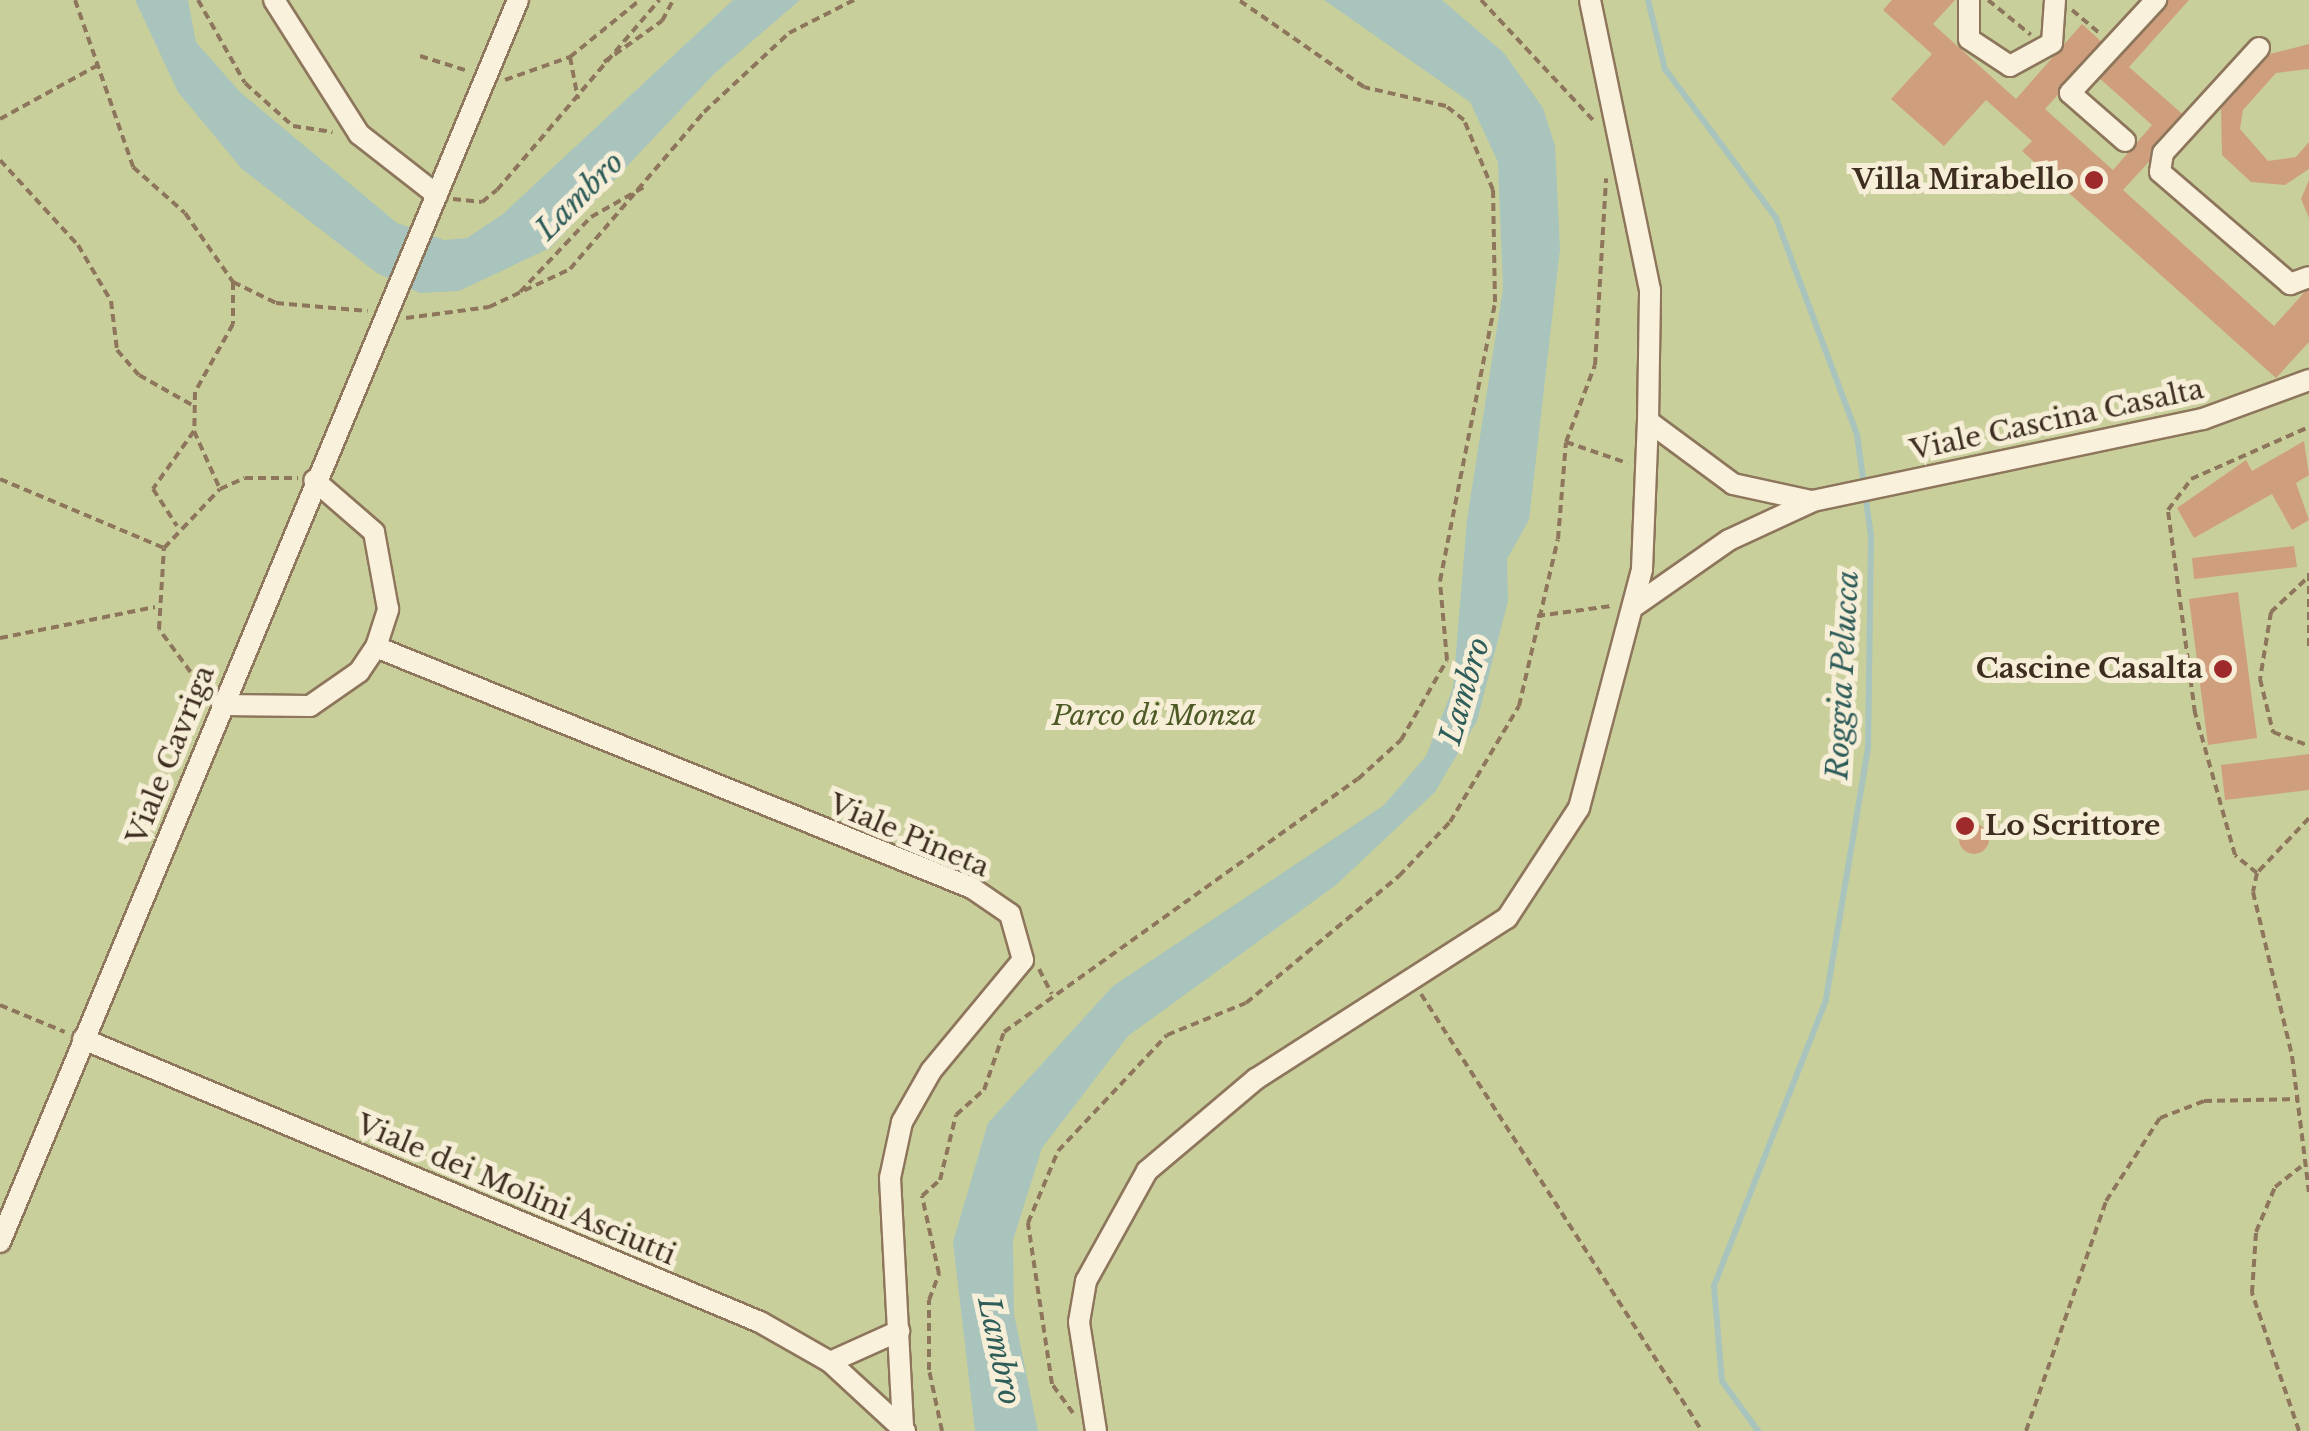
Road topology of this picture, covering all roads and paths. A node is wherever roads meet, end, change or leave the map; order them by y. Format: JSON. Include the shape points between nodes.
{"nodes":[{"id":1,"x":74,"y":0,"type":"edge"},
{"id":2,"x":198,"y":0,"type":"edge"},
{"id":3,"x":274,"y":0,"type":"edge"},
{"id":4,"x":518,"y":0,"type":"edge"},
{"id":5,"x":640,"y":0,"type":"edge"},
{"id":6,"x":659,"y":0,"type":"edge"},
{"id":7,"x":673,"y":0,"type":"edge"},
{"id":8,"x":854,"y":0,"type":"edge"},
{"id":9,"x":1238,"y":0,"type":"edge"},
{"id":10,"x":1482,"y":0,"type":"edge"},
{"id":11,"x":1590,"y":0,"type":"edge"},
{"id":12,"x":1969,"y":0,"type":"edge"},
{"id":13,"x":1988,"y":0,"type":"edge"},
{"id":14,"x":2058,"y":0,"type":"edge"},
{"id":15,"x":2156,"y":0,"type":"edge"},
{"id":16,"x":2114,"y":46,"type":"junction"},
{"id":17,"x":2259,"y":48,"type":"dead end"},
{"id":18,"x":2048,"y":49,"type":"junction"},
{"id":19,"x":420,"y":56,"type":"dead end"},
{"id":20,"x":570,"y":57,"type":"junction"},
{"id":21,"x":100,"y":64,"type":"junction"},
{"id":22,"x":601,"y":64,"type":"junction"},
{"id":23,"x":485,"y":77,"type":"junction"},
{"id":24,"x":578,"y":100,"type":"junction"},
{"id":25,"x":0,"y":119,"type":"edge"},
{"id":26,"x":359,"y":134,"type":"junction"},
{"id":27,"x":1602,"y":136,"type":"dead end"},
{"id":28,"x":2125,"y":141,"type":"dead end"},
{"id":29,"x":0,"y":160,"type":"edge"},
{"id":30,"x":1606,"y":169,"type":"dead end"},
{"id":31,"x":649,"y":185,"type":"junction"},
{"id":32,"x":437,"y":195,"type":"junction"},
{"id":33,"x":2309,"y":276,"type":"edge"},
{"id":34,"x":233,"y":282,"type":"junction"},
{"id":35,"x":520,"y":292,"type":"junction"},
{"id":36,"x":391,"y":300,"type":"junction"},
{"id":37,"x":2309,"y":380,"type":"edge"},
{"id":38,"x":192,"y":405,"type":"junction"},
{"id":39,"x":1648,"y":421,"type":"junction"},
{"id":40,"x":2309,"y":427,"type":"edge"},
{"id":41,"x":194,"y":431,"type":"junction"},
{"id":42,"x":1566,"y":442,"type":"junction"},
{"id":43,"x":1648,"y":464,"type":"junction"},
{"id":44,"x":0,"y":479,"type":"edge"},
{"id":45,"x":314,"y":480,"type":"junction"},
{"id":46,"x":220,"y":488,"type":"junction"},
{"id":47,"x":1813,"y":501,"type":"junction"},
{"id":48,"x":178,"y":526,"type":"junction"},
{"id":49,"x":164,"y":548,"type":"junction"},
{"id":50,"x":2309,"y":572,"type":"edge"},
{"id":51,"x":2306,"y":580,"type":"junction"},
{"id":52,"x":1636,"y":605,"type":"junction"},
{"id":53,"x":155,"y":608,"type":"junction"},
{"id":54,"x":1537,"y":616,"type":"junction"},
{"id":55,"x":0,"y":638,"type":"edge"},
{"id":56,"x":2309,"y":647,"type":"edge"},
{"id":57,"x":376,"y":648,"type":"junction"},
{"id":58,"x":222,"y":704,"type":"junction"},
{"id":59,"x":2309,"y":746,"type":"edge"},
{"id":60,"x":2309,"y":818,"type":"edge"},
{"id":61,"x":2256,"y":873,"type":"junction"},
{"id":62,"x":1023,"y":960,"type":"junction"},
{"id":63,"x":1415,"y":984,"type":"junction"},
{"id":64,"x":1052,"y":994,"type":"junction"},
{"id":65,"x":0,"y":1005,"type":"edge"},
{"id":66,"x":83,"y":1039,"type":"junction"},
{"id":67,"x":2296,"y":1099,"type":"junction"},
{"id":68,"x":2301,"y":1168,"type":"junction"},
{"id":69,"x":2309,"y":1192,"type":"edge"},
{"id":70,"x":0,"y":1242,"type":"edge"},
{"id":71,"x":899,"y":1332,"type":"junction"},
{"id":72,"x":830,"y":1362,"type":"junction"},
{"id":73,"x":1076,"y":1420,"type":"dead end"},
{"id":74,"x":904,"y":1430,"type":"edge"},
{"id":75,"x":942,"y":1431,"type":"edge"},
{"id":76,"x":1096,"y":1431,"type":"edge"},
{"id":77,"x":1702,"y":1431,"type":"edge"},
{"id":78,"x":2026,"y":1431,"type":"edge"},
{"id":79,"x":2299,"y":1431,"type":"edge"}],
"edges":[{"from":1,"to":21,"type":"path"},
{"from":2,"to":26,"type":"path","via":[[245,83],[293,126]]},
{"from":3,"to":26,"type":"lane"},
{"from":4,"to":23,"type":"lane"},
{"from":5,"to":20,"type":"path"},
{"from":6,"to":22,"type":"path"},
{"from":7,"to":22,"type":"path","via":[[662,21]]},
{"from":8,"to":31,"type":"path","via":[[789,33],[704,112]]},
{"from":9,"to":64,"type":"path","via":[[1364,86],[1446,106],[1464,120],[1493,190],[1495,302],[1440,581],[1448,660],[1402,740],[1358,780],[1250,855],[1234,876],[1186,898]]},
{"from":10,"to":27,"type":"path"},
{"from":11,"to":39,"type":"lane","via":[[1650,290]]},
{"from":12,"to":18,"type":"lane","via":[[1969,39],[1990,60],[2020,65]]},
{"from":13,"to":18,"type":"path"},
{"from":14,"to":16,"type":"path"},
{"from":14,"to":18,"type":"lane","via":[[2058,26]]},
{"from":15,"to":16,"type":"lane"},
{"from":16,"to":28,"type":"lane","via":[[2070,93]]},
{"from":17,"to":33,"type":"lane","via":[[2163,154],[2160,172],[2290,284]]},
{"from":19,"to":23,"type":"path"},
{"from":20,"to":23,"type":"path"},
{"from":20,"to":24,"type":"path"},
{"from":21,"to":25,"type":"path"},
{"from":21,"to":34,"type":"path","via":[[134,167],[185,213]]},
{"from":22,"to":24,"type":"path"},
{"from":23,"to":32,"type":"lane"},
{"from":24,"to":32,"type":"path","via":[[482,202]]},
{"from":26,"to":32,"type":"lane"},
{"from":29,"to":38,"type":"path","via":[[78,245],[111,301],[117,350],[139,375]]},
{"from":30,"to":42,"type":"path","via":[[1598,348]]},
{"from":31,"to":35,"type":"path","via":[[591,217]]},
{"from":31,"to":35,"type":"path","via":[[570,269]]},
{"from":32,"to":36,"type":"lane","name":"Viale Cavriga"},
{"from":34,"to":36,"type":"path","via":[[276,303]]},
{"from":34,"to":38,"type":"path","via":[[228,340]]},
{"from":35,"to":36,"type":"path","via":[[414,322]]},
{"from":36,"to":45,"type":"lane","name":"Viale Cavriga"},
{"from":37,"to":47,"type":"lane","name":"Viale Cascina Casalta","via":[[2203,420]]},
{"from":38,"to":41,"type":"path"},
{"from":39,"to":43,"type":"lane"},
{"from":39,"to":47,"type":"lane","name":"Viale Cascina Casalta","via":[[1733,484]]},
{"from":40,"to":61,"type":"path","via":[[2200,474],[2168,510],[2194,712],[2235,855]]},
{"from":41,"to":46,"type":"path"},
{"from":41,"to":48,"type":"path","via":[[153,489]]},
{"from":42,"to":43,"type":"path","via":[[1594,458]]},
{"from":42,"to":54,"type":"path","via":[[1558,539]]},
{"from":43,"to":52,"type":"lane"},
{"from":44,"to":49,"type":"path"},
{"from":45,"to":46,"type":"path","via":[[277,474]]},
{"from":45,"to":57,"type":"lane","via":[[374,532],[388,570]]},
{"from":45,"to":58,"type":"lane","name":"Viale Cavriga"},
{"from":46,"to":48,"type":"path"},
{"from":47,"to":52,"type":"lane","name":"Viale Cascina Casalta","via":[[1729,540]]},
{"from":48,"to":49,"type":"path"},
{"from":49,"to":53,"type":"path"},
{"from":50,"to":51,"type":"path"},
{"from":51,"to":56,"type":"path"},
{"from":51,"to":59,"type":"path","via":[[2272,612],[2260,678],[2273,732]]},
{"from":52,"to":54,"type":"path"},
{"from":52,"to":63,"type":"lane","via":[[1579,808],[1508,918]]},
{"from":53,"to":55,"type":"path"},
{"from":53,"to":58,"type":"path","via":[[175,658]]},
{"from":54,"to":73,"type":"path","via":[[1519,706],[1450,822],[1246,1002],[1167,1035],[1134,1063],[1050,1164],[1028,1223],[1052,1384]]},
{"from":57,"to":58,"type":"lane","via":[[359,672],[310,706]]},
{"from":57,"to":62,"type":"lane","name":"Viale Pineta","via":[[972,888],[1010,914]]},
{"from":58,"to":66,"type":"lane","name":"Viale Cavriga"},
{"from":60,"to":61,"type":"path"},
{"from":61,"to":67,"type":"path","via":[[2253,892]]},
{"from":62,"to":64,"type":"path","via":[[1045,972]]},
{"from":62,"to":71,"type":"lane","via":[[931,1071],[902,1122],[890,1178]]},
{"from":63,"to":76,"type":"lane","via":[[1212,1112],[1118,1209],[1079,1322]]},
{"from":63,"to":77,"type":"path"},
{"from":64,"to":75,"type":"path","via":[[1004,1032],[984,1090],[956,1116],[940,1180],[922,1196],[939,1274],[929,1300],[930,1370]]},
{"from":65,"to":66,"type":"path"},
{"from":66,"to":70,"type":"lane","name":"Viale Cavriga"},
{"from":66,"to":72,"type":"lane","name":"Viale dei Molini Asciutti","via":[[760,1322]]},
{"from":67,"to":68,"type":"path"},
{"from":67,"to":78,"type":"path","via":[[2204,1101],[2160,1118],[2106,1201]]},
{"from":68,"to":69,"type":"path"},
{"from":68,"to":79,"type":"path","via":[[2275,1187],[2256,1232],[2252,1293]]},
{"from":71,"to":72,"type":"lane"},
{"from":71,"to":74,"type":"lane"},
{"from":72,"to":74,"type":"lane","name":"Viale dei Molini Asciutti"}]}
